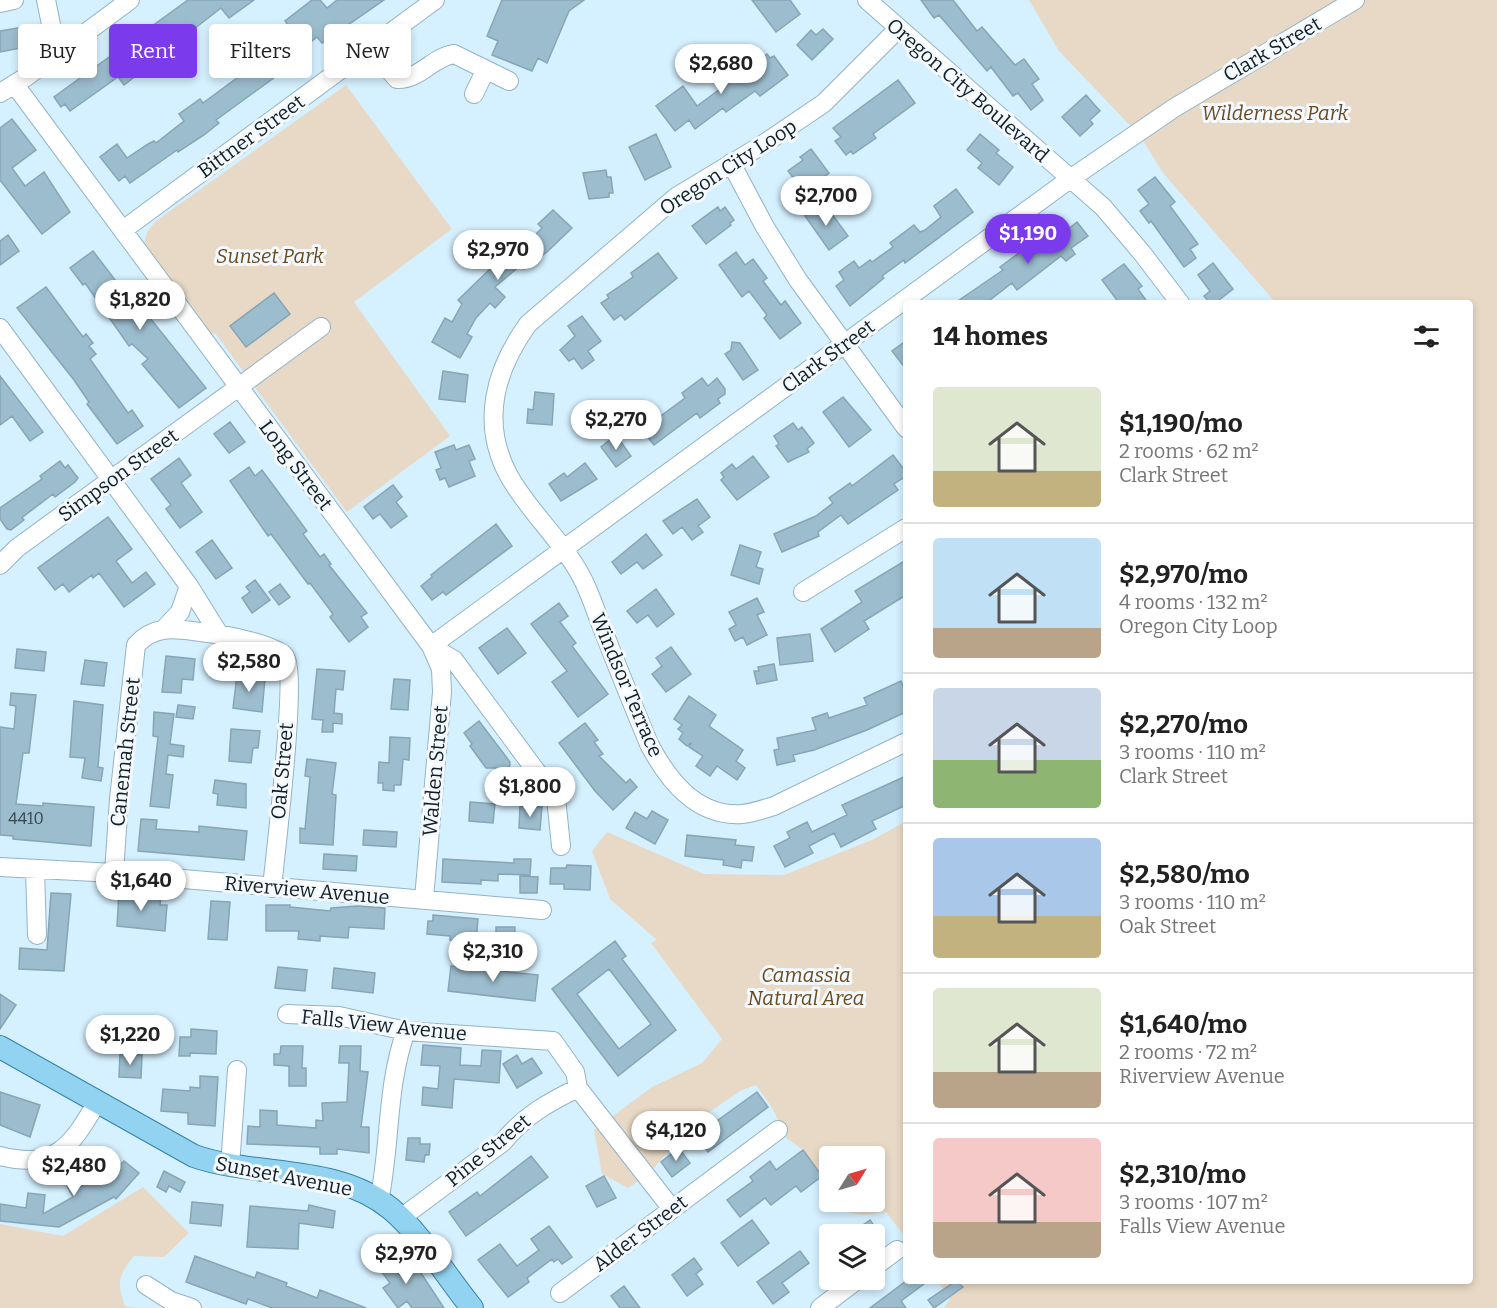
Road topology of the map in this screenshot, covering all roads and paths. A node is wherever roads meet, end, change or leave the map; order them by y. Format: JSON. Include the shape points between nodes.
{"nodes":[{"id":1,"x":14,"y":0,"type":"edge"},
{"id":2,"x":46,"y":0,"type":"edge"},
{"id":3,"x":130,"y":0,"type":"edge"},
{"id":4,"x":435,"y":0,"type":"edge"},
{"id":5,"x":867,"y":0,"type":"edge"},
{"id":6,"x":1355,"y":0,"type":"edge"},
{"id":7,"x":0,"y":3,"type":"edge"},
{"id":8,"x":51,"y":24,"type":"edge"},
{"id":9,"x":97,"y":24,"type":"edge"},
{"id":10,"x":402,"y":24,"type":"edge"},
{"id":11,"x":898,"y":29,"type":"junction"},
{"id":12,"x":485,"y":70,"type":"junction"},
{"id":13,"x":411,"y":77,"type":"edge"},
{"id":14,"x":23,"y":78,"type":"edge"},
{"id":15,"x":329,"y":78,"type":"edge"},
{"id":16,"x":509,"y":81,"type":"dead end"},
{"id":17,"x":7,"y":89,"type":"edge"},
{"id":18,"x":474,"y":94,"type":"dead end"},
{"id":19,"x":731,"y":163,"type":"junction"},
{"id":20,"x":1070,"y":179,"type":"junction"},
{"id":21,"x":123,"y":230,"type":"junction"},
{"id":22,"x":905,"y":300,"type":"edge"},
{"id":23,"x":1178,"y":300,"type":"edge"},
{"id":24,"x":903,"y":301,"type":"edge"},
{"id":25,"x":321,"y":327,"type":"dead end"},
{"id":26,"x":0,"y":328,"type":"edge"},
{"id":27,"x":846,"y":343,"type":"junction"},
{"id":28,"x":239,"y":387,"type":"junction"},
{"id":29,"x":903,"y":424,"type":"edge"},
{"id":30,"x":109,"y":480,"type":"junction"},
{"id":31,"x":903,"y":530,"type":"edge"},
{"id":32,"x":564,"y":549,"type":"junction"},
{"id":33,"x":0,"y":566,"type":"edge"},
{"id":34,"x":189,"y":586,"type":"junction"},
{"id":35,"x":803,"y":592,"type":"dead end"},
{"id":36,"x":164,"y":629,"type":"junction"},
{"id":37,"x":219,"y":634,"type":"junction"},
{"id":38,"x":431,"y":646,"type":"junction"},
{"id":39,"x":903,"y":743,"type":"edge"},
{"id":40,"x":561,"y":846,"type":"dead end"},
{"id":41,"x":0,"y":867,"type":"edge"},
{"id":42,"x":35,"y":869,"type":"junction"},
{"id":43,"x":114,"y":873,"type":"junction"},
{"id":44,"x":272,"y":888,"type":"junction"},
{"id":45,"x":424,"y":899,"type":"junction"},
{"id":46,"x":542,"y":910,"type":"dead end"},
{"id":47,"x":37,"y":935,"type":"dead end"},
{"id":48,"x":287,"y":1014,"type":"dead end"},
{"id":49,"x":406,"y":1031,"type":"junction"},
{"id":50,"x":0,"y":1047,"type":"edge"},
{"id":51,"x":237,"y":1070,"type":"dead end"},
{"id":52,"x":578,"y":1088,"type":"junction"},
{"id":53,"x":97,"y":1102,"type":"junction"},
{"id":54,"x":778,"y":1130,"type":"dead end"},
{"id":55,"x":0,"y":1156,"type":"edge"},
{"id":56,"x":230,"y":1166,"type":"junction"},
{"id":57,"x":379,"y":1201,"type":"junction"},
{"id":58,"x":672,"y":1209,"type":"junction"},
{"id":59,"x":401,"y":1218,"type":"junction"},
{"id":60,"x":897,"y":1250,"type":"dead end"},
{"id":61,"x":885,"y":1259,"type":"edge"},
{"id":62,"x":146,"y":1285,"type":"dead end"},
{"id":63,"x":844,"y":1290,"type":"edge"},
{"id":64,"x":560,"y":1293,"type":"dead end"},
{"id":65,"x":192,"y":1308,"type":"edge"},
{"id":66,"x":472,"y":1308,"type":"edge"},
{"id":67,"x":820,"y":1308,"type":"edge"}],
"edges":[{"from":1,"to":7,"type":"street"},
{"from":2,"to":8,"type":"street"},
{"from":3,"to":9,"type":"street"},
{"from":4,"to":10,"type":"street","name":"Bittner Street"},
{"from":5,"to":11,"type":"street","name":"Oregon City Boulevard"},
{"from":6,"to":20,"type":"street","name":"Clark Street","via":[[1183,103]]},
{"from":11,"to":19,"type":"street","name":"Oregon City Loop","via":[[824,103]]},
{"from":11,"to":20,"type":"street","name":"Oregon City Boulevard"},
{"from":12,"to":13,"type":"street","via":[[454,54]]},
{"from":12,"to":16,"type":"street"},
{"from":12,"to":18,"type":"street"},
{"from":14,"to":17,"type":"street"},
{"from":15,"to":21,"type":"street","name":"Bittner Street"},
{"from":17,"to":21,"type":"street","name":"Long Street"},
{"from":19,"to":27,"type":"street","via":[[775,244]]},
{"from":19,"to":32,"type":"street","name":"Oregon City Loop","via":[[676,197],[528,324],[501,369],[494,404],[499,452],[510,477]]},
{"from":20,"to":22,"type":"street","name":"Clark Street"},
{"from":20,"to":23,"type":"street","via":[[1103,207]]},
{"from":21,"to":28,"type":"street","name":"Long Street"},
{"from":24,"to":27,"type":"street","name":"Clark Street"},
{"from":25,"to":28,"type":"street","name":"Simpson Street"},
{"from":26,"to":30,"type":"street"},
{"from":27,"to":29,"type":"street"},
{"from":27,"to":32,"type":"street","name":"Clark Street"},
{"from":28,"to":30,"type":"street","name":"Simpson Street"},
{"from":28,"to":38,"type":"street","name":"Long Street"},
{"from":30,"to":33,"type":"street","name":"Simpson Street","via":[[17,548]]},
{"from":30,"to":34,"type":"street"},
{"from":31,"to":35,"type":"street"},
{"from":32,"to":38,"type":"street","name":"Clark Street"},
{"from":32,"to":39,"type":"street","name":"Windsor Terrace","via":[[581,577],[649,744],[672,781],[690,798],[730,813],[774,806]]},
{"from":34,"to":36,"type":"street","via":[[180,612]]},
{"from":34,"to":37,"type":"street"},
{"from":36,"to":37,"type":"street"},
{"from":36,"to":43,"type":"street","name":"Canemah Street","via":[[146,634],[136,645]]},
{"from":37,"to":44,"type":"street","name":"Oak Street","via":[[283,655],[290,671]]},
{"from":38,"to":40,"type":"street","name":"Long Street","via":[[454,660],[556,798]]},
{"from":38,"to":45,"type":"street","name":"Walden Street","via":[[441,669],[442,692]]},
{"from":41,"to":42,"type":"street","name":"Riverview Avenue"},
{"from":42,"to":43,"type":"street","name":"Riverview Avenue"},
{"from":42,"to":47,"type":"street"},
{"from":43,"to":44,"type":"street","name":"Riverview Avenue"},
{"from":44,"to":45,"type":"street","name":"Riverview Avenue"},
{"from":45,"to":46,"type":"street","name":"Riverview Avenue"},
{"from":48,"to":49,"type":"street","name":"Falls View Avenue","via":[[339,1016]]},
{"from":49,"to":52,"type":"street","name":"Falls View Avenue","via":[[553,1041],[575,1072]]},
{"from":49,"to":57,"type":"street","via":[[392,1080]]},
{"from":50,"to":53,"type":"main road","name":"Sunset Avenue"},
{"from":51,"to":56,"type":"street"},
{"from":52,"to":58,"type":"street"},
{"from":52,"to":59,"type":"street","name":"Pine Street","via":[[544,1105],[514,1128],[503,1142]]},
{"from":53,"to":55,"type":"street","via":[[78,1133],[54,1155],[35,1162]]},
{"from":53,"to":56,"type":"main road","name":"Sunset Avenue","via":[[194,1156]]},
{"from":54,"to":58,"type":"street","name":"Alder Street"},
{"from":56,"to":57,"type":"main road","name":"Sunset Avenue","via":[[318,1178],[349,1186]]},
{"from":57,"to":59,"type":"main road","name":"Sunset Avenue"},
{"from":58,"to":64,"type":"street","name":"Alder Street"},
{"from":59,"to":66,"type":"main road","name":"Sunset Avenue"},
{"from":60,"to":61,"type":"street"},
{"from":62,"to":65,"type":"street","via":[[171,1301]]},
{"from":63,"to":67,"type":"street"}]}
